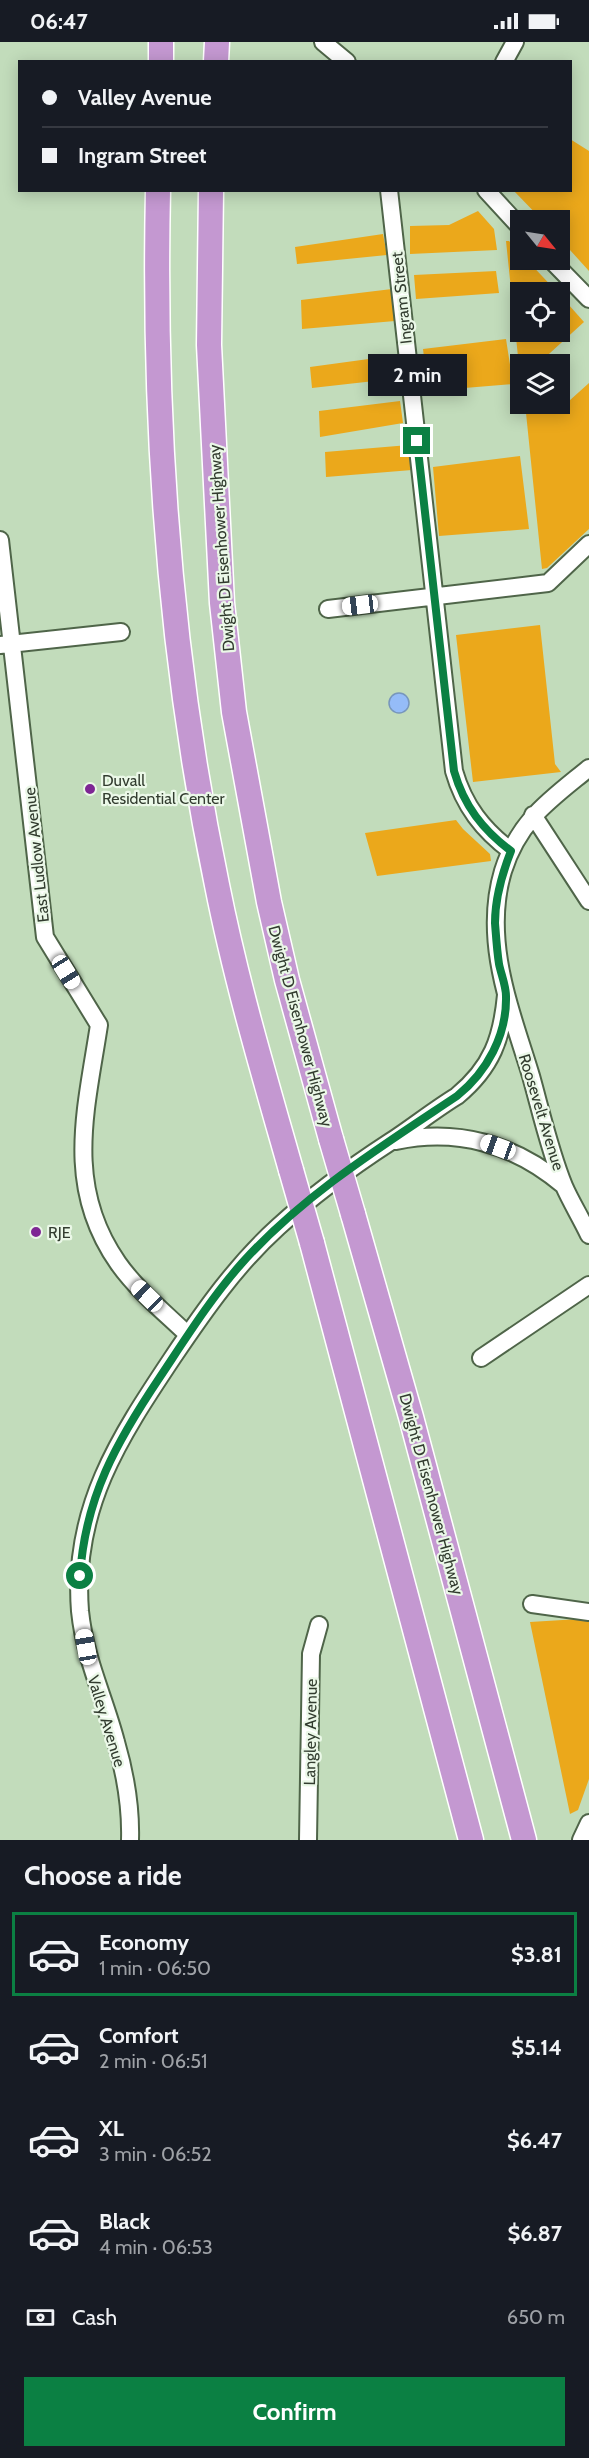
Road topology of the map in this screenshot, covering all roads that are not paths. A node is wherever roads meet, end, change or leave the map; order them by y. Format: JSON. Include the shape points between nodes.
{"nodes":[{"id":1,"x":161,"y":42,"type":"edge"},
{"id":2,"x":217,"y":42,"type":"edge"},
{"id":3,"x":323,"y":42,"type":"edge"},
{"id":4,"x":515,"y":42,"type":"edge"},
{"id":5,"x":161,"y":60,"type":"edge"},
{"id":6,"x":216,"y":60,"type":"edge"},
{"id":7,"x":345,"y":60,"type":"edge"},
{"id":8,"x":505,"y":60,"type":"edge"},
{"id":9,"x":158,"y":192,"type":"edge"},
{"id":10,"x":211,"y":192,"type":"edge"},
{"id":11,"x":388,"y":192,"type":"edge"},
{"id":12,"x":488,"y":192,"type":"edge"},
{"id":13,"x":510,"y":216,"type":"edge"},
{"id":14,"x":561,"y":270,"type":"edge"},
{"id":15,"x":589,"y":299,"type":"edge"},
{"id":16,"x":0,"y":540,"type":"edge"},
{"id":17,"x":589,"y":544,"type":"edge"},
{"id":18,"x":435,"y":596,"type":"junction"},
{"id":19,"x":328,"y":609,"type":"dead end"},
{"id":20,"x":121,"y":632,"type":"dead end"},
{"id":21,"x":6,"y":644,"type":"edge"},
{"id":22,"x":589,"y":768,"type":"edge"},
{"id":23,"x":533,"y":815,"type":"junction"},
{"id":24,"x":511,"y":851,"type":"junction"},
{"id":25,"x":589,"y":901,"type":"edge"},
{"id":26,"x":506,"y":994,"type":"junction"},
{"id":27,"x":389,"y":1143,"type":"junction"},
{"id":28,"x":563,"y":1185,"type":"junction"},
{"id":29,"x":583,"y":1208,"type":"edge"},
{"id":30,"x":589,"y":1235,"type":"edge"},
{"id":31,"x":589,"y":1285,"type":"edge"},
{"id":32,"x":188,"y":1335,"type":"junction"},
{"id":33,"x":481,"y":1358,"type":"dead end"},
{"id":34,"x":532,"y":1604,"type":"dead end"},
{"id":35,"x":589,"y":1612,"type":"edge"},
{"id":36,"x":319,"y":1625,"type":"dead end"},
{"id":37,"x":589,"y":1823,"type":"edge"},
{"id":38,"x":130,"y":1840,"type":"edge"},
{"id":39,"x":308,"y":1840,"type":"edge"},
{"id":40,"x":471,"y":1840,"type":"edge"},
{"id":41,"x":524,"y":1840,"type":"edge"},
{"id":42,"x":581,"y":1840,"type":"edge"}],
"edges":[{"from":1,"to":5,"type":"highway"},
{"from":2,"to":6,"type":"highway"},
{"from":3,"to":7,"type":"street"},
{"from":4,"to":8,"type":"street"},
{"from":9,"to":40,"type":"highway","bridge":true,"via":[[160,389],[172,579],[204,818],[232,957]]},
{"from":10,"to":41,"type":"highway","name":"Dwight D Eisenhower Highway","bridge":true,"via":[[209,345],[222,603],[234,712],[269,902],[287,980]]},
{"from":11,"to":18,"type":"street","name":"Ingram Street"},
{"from":12,"to":13,"type":"street"},
{"from":14,"to":15,"type":"street"},
{"from":16,"to":21,"type":"street","name":"East Ludlow Avenue"},
{"from":17,"to":18,"type":"street","via":[[548,583]]},
{"from":18,"to":19,"type":"street"},
{"from":18,"to":24,"type":"street","name":"Ingram Street","via":[[454,771],[476,818]]},
{"from":20,"to":21,"type":"street"},
{"from":21,"to":32,"type":"street","name":"East Ludlow Avenue","via":[[45,937],[99,1025],[83,1134],[82,1165],[89,1202],[118,1263]]},
{"from":22,"to":23,"type":"street","name":"Roosevelt Avenue"},
{"from":23,"to":24,"type":"street","name":"Roosevelt Avenue"},
{"from":23,"to":25,"type":"street"},
{"from":24,"to":26,"type":"street","name":"Roosevelt Avenue","via":[[503,871],[495,923]]},
{"from":26,"to":27,"type":"street","name":"Valley Avenue","via":[[502,1027],[484,1068],[457,1096]]},
{"from":26,"to":28,"type":"street","name":"Roosevelt Avenue"},
{"from":27,"to":28,"type":"street","name":"Valley Avenue","via":[[436,1135],[480,1141],[523,1159]]},
{"from":27,"to":32,"type":"street","name":"Valley Avenue","via":[[321,1189],[278,1227],[242,1263]]},
{"from":28,"to":29,"type":"street","name":"Roosevelt Avenue"},
{"from":29,"to":30,"type":"street","name":"Roosevelt Avenue"},
{"from":31,"to":33,"type":"street"},
{"from":32,"to":38,"type":"street","name":"Valley Avenue","via":[[113,1451],[92,1506],[81,1558],[80,1611],[86,1647],[123,1768]]},
{"from":34,"to":35,"type":"street"},
{"from":36,"to":39,"type":"street","name":"Langley Avenue","via":[[311,1654]]},
{"from":37,"to":42,"type":"street"}]}
